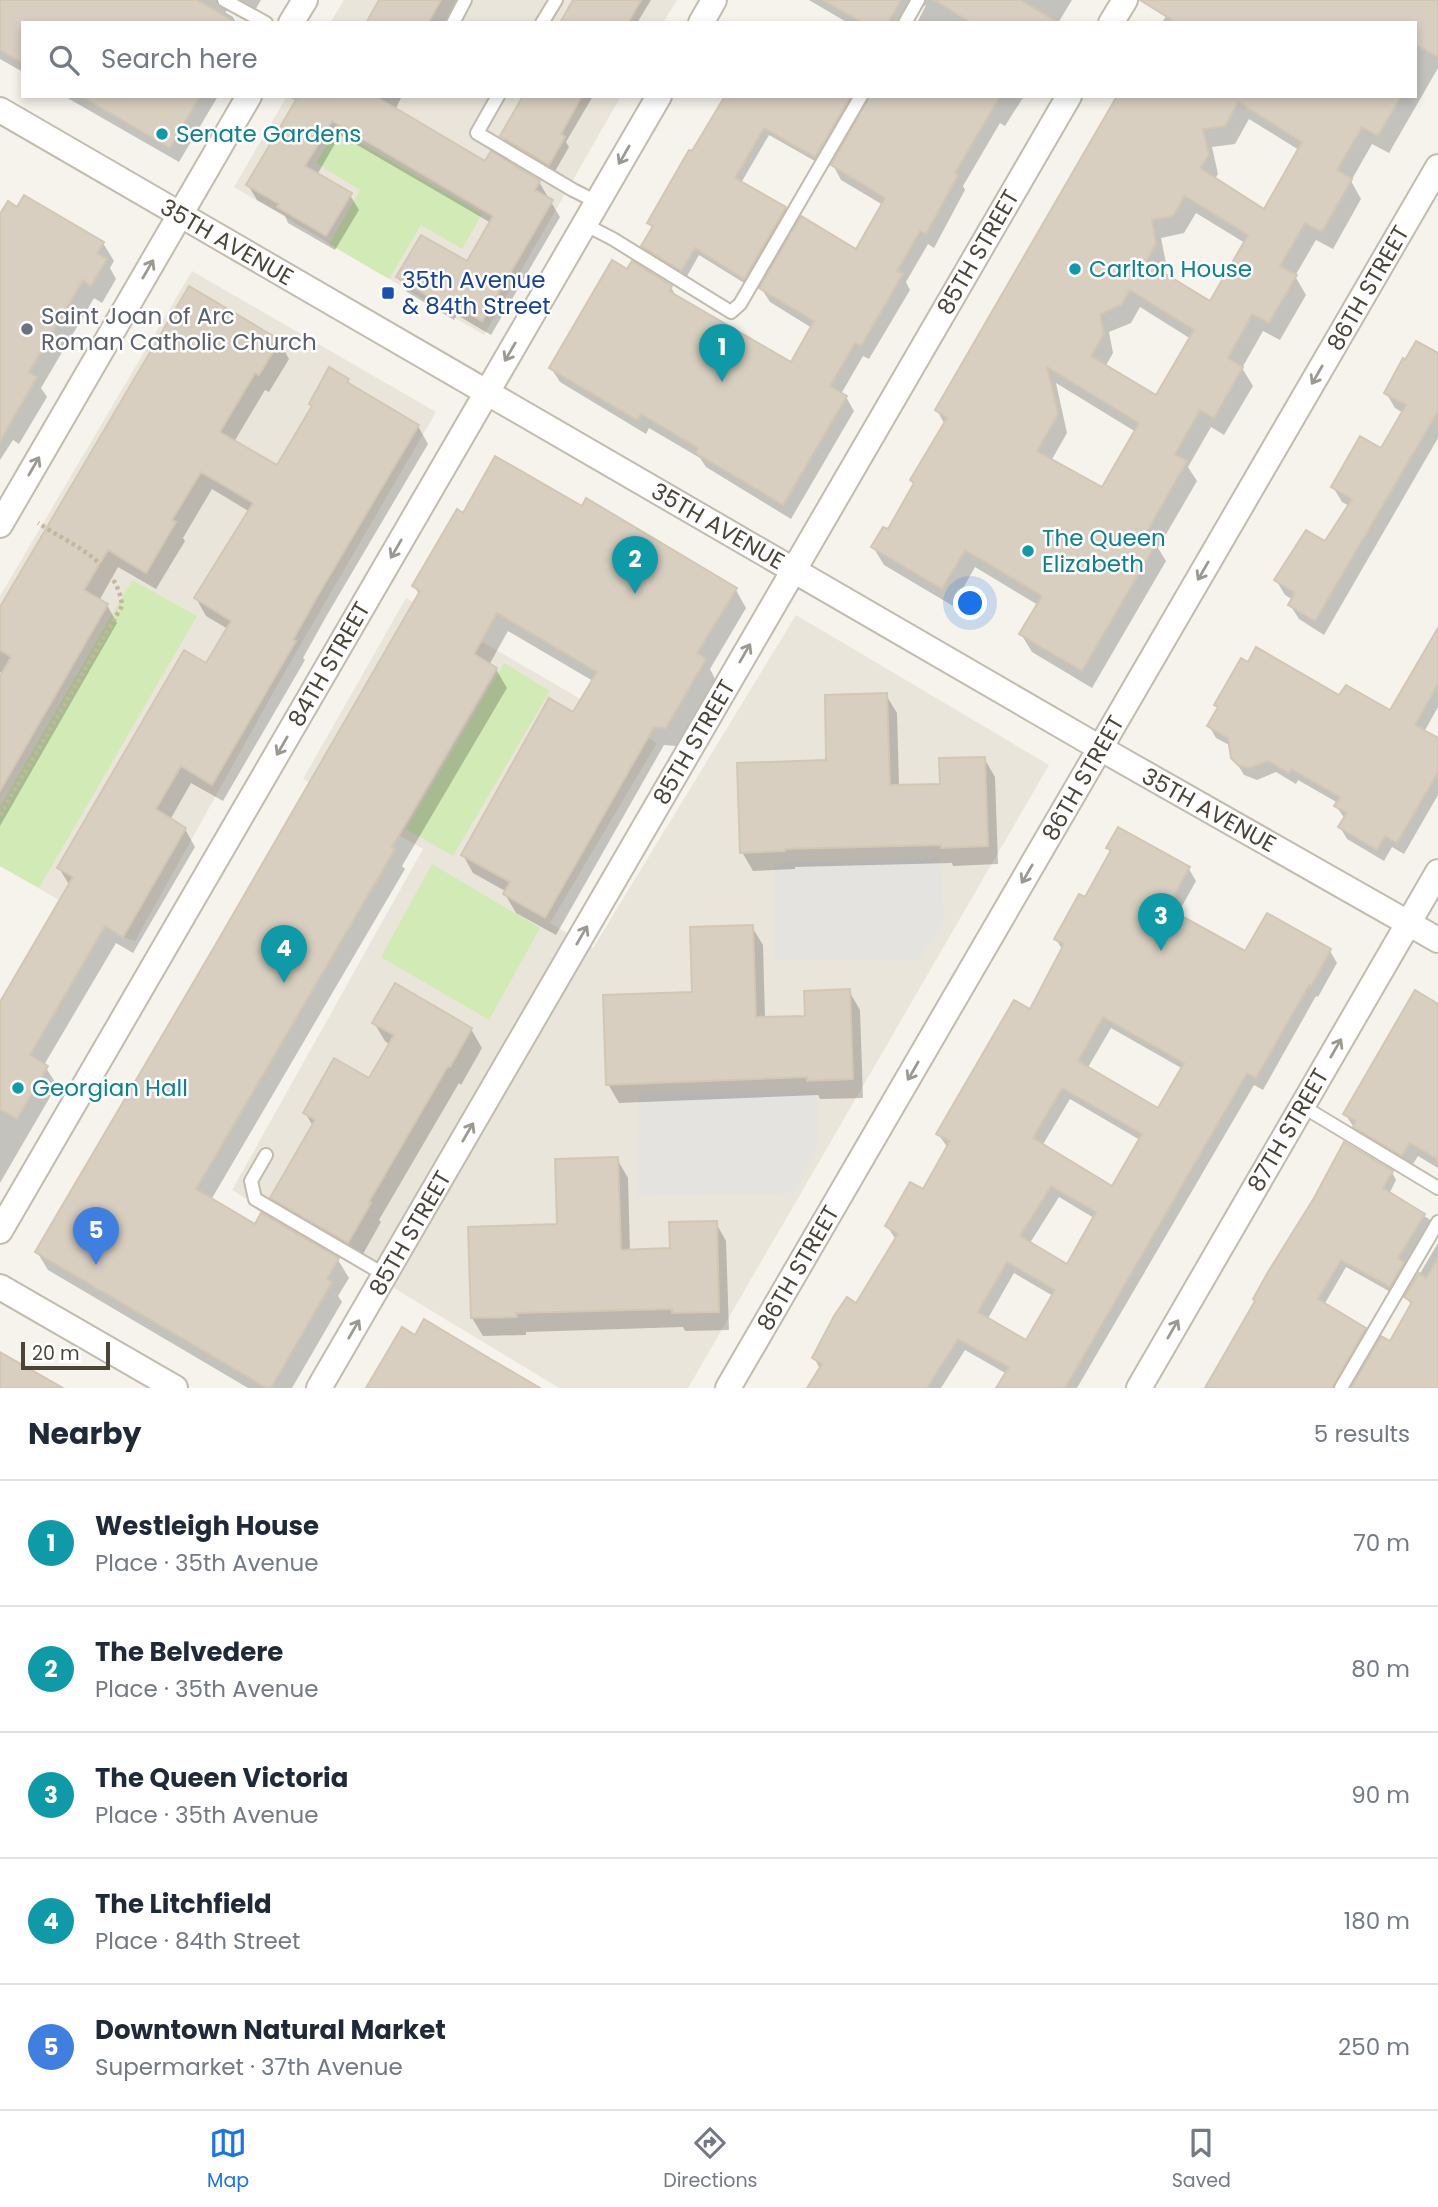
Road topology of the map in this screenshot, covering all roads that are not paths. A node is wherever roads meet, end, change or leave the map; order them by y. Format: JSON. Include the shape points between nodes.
{"nodes":[{"id":1,"x":224,"y":0,"type":"edge"},
{"id":2,"x":466,"y":0,"type":"edge"},
{"id":3,"x":556,"y":0,"type":"edge"},
{"id":4,"x":714,"y":0,"type":"edge"},
{"id":5,"x":918,"y":0,"type":"edge"},
{"id":6,"x":1125,"y":0,"type":"edge"},
{"id":7,"x":262,"y":21,"type":"edge"},
{"id":8,"x":454,"y":21,"type":"edge"},
{"id":9,"x":543,"y":21,"type":"edge"},
{"id":10,"x":702,"y":21,"type":"edge"},
{"id":11,"x":906,"y":21,"type":"edge"},
{"id":12,"x":1112,"y":21,"type":"edge"},
{"id":13,"x":248,"y":98,"type":"edge"},
{"id":14,"x":497,"y":98,"type":"edge"},
{"id":15,"x":658,"y":98,"type":"edge"},
{"id":16,"x":860,"y":98,"type":"edge"},
{"id":17,"x":1068,"y":98,"type":"edge"},
{"id":18,"x":0,"y":110,"type":"edge"},
{"id":19,"x":1438,"y":167,"type":"edge"},
{"id":20,"x":597,"y":201,"type":"junction"},
{"id":21,"x":180,"y":214,"type":"junction"},
{"id":22,"x":584,"y":224,"type":"junction"},
{"id":23,"x":486,"y":393,"type":"junction"},
{"id":24,"x":0,"y":525,"type":"edge"},
{"id":25,"x":793,"y":570,"type":"junction"},
{"id":26,"x":1100,"y":748,"type":"junction"},
{"id":27,"x":1438,"y":872,"type":"edge"},
{"id":28,"x":1409,"y":923,"type":"junction"},
{"id":29,"x":1438,"y":940,"type":"edge"},
{"id":30,"x":1302,"y":1106,"type":"junction"},
{"id":31,"x":266,"y":1155,"type":"dead end"},
{"id":32,"x":1438,"y":1188,"type":"edge"},
{"id":33,"x":1438,"y":1222,"type":"edge"},
{"id":34,"x":0,"y":1231,"type":"edge"},
{"id":35,"x":385,"y":1275,"type":"junction"},
{"id":36,"x":0,"y":1287,"type":"edge"},
{"id":37,"x":175,"y":1388,"type":"edge"},
{"id":38,"x":320,"y":1388,"type":"edge"},
{"id":39,"x":728,"y":1388,"type":"edge"},
{"id":40,"x":1139,"y":1388,"type":"edge"},
{"id":41,"x":1341,"y":1388,"type":"edge"}],
"edges":[{"from":1,"to":7,"type":"lane"},
{"from":2,"to":8,"type":"lane"},
{"from":3,"to":9,"type":"lane"},
{"from":4,"to":10,"type":"street"},
{"from":5,"to":11,"type":"lane"},
{"from":6,"to":12,"type":"street"},
{"from":13,"to":21,"type":"street"},
{"from":14,"to":20,"type":"lane","via":[[477,133]]},
{"from":15,"to":20,"type":"street","name":"84TH STREET","one_way":true},
{"from":16,"to":22,"type":"lane","via":[[740,304],[731,312]]},
{"from":17,"to":25,"type":"street","name":"85TH STREET"},
{"from":18,"to":21,"type":"street","name":"35TH AVENUE"},
{"from":19,"to":26,"type":"street","name":"86TH STREET","one_way":true},
{"from":20,"to":22,"type":"street","name":"84TH STREET"},
{"from":21,"to":23,"type":"street","name":"35TH AVENUE"},
{"from":24,"to":21,"type":"street","one_way":true},
{"from":22,"to":23,"type":"street","name":"84TH STREET","one_way":true},
{"from":23,"to":25,"type":"street","name":"35TH AVENUE"},
{"from":23,"to":34,"type":"street","name":"84TH STREET","one_way":true},
{"from":25,"to":26,"type":"street","name":"35TH AVENUE"},
{"from":35,"to":25,"type":"street","name":"85TH STREET","one_way":true},
{"from":26,"to":28,"type":"street","name":"35TH AVENUE"},
{"from":26,"to":39,"type":"street","name":"86TH STREET","one_way":true},
{"from":27,"to":28,"type":"street","name":"87TH STREET"},
{"from":28,"to":29,"type":"street","name":"35TH AVENUE"},
{"from":30,"to":28,"type":"street","name":"87TH STREET","one_way":true},
{"from":30,"to":32,"type":"lane"},
{"from":40,"to":30,"type":"street","name":"87TH STREET","one_way":true},
{"from":31,"to":35,"type":"lane","via":[[251,1181],[255,1199]]},
{"from":33,"to":41,"type":"lane"},
{"from":38,"to":35,"type":"street","name":"85TH STREET","one_way":true},
{"from":36,"to":37,"type":"street"}]}
